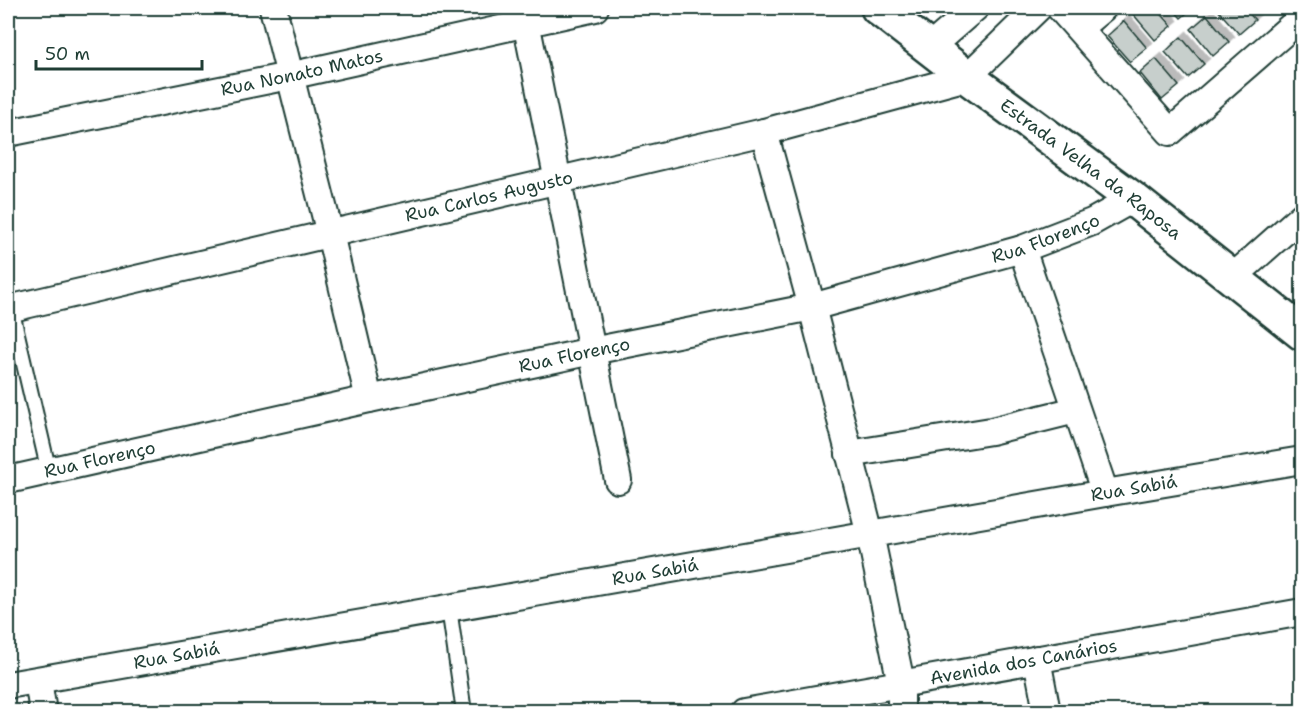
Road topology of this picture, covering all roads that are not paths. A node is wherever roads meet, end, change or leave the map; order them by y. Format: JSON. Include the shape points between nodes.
{"nodes":[{"id":1,"x":273,"y":8,"type":"edge"},
{"id":2,"x":595,"y":8,"type":"edge"},
{"id":3,"x":878,"y":8,"type":"edge"},
{"id":4,"x":975,"y":8,"type":"edge"},
{"id":5,"x":1038,"y":8,"type":"edge"},
{"id":6,"x":1060,"y":8,"type":"edge"},
{"id":7,"x":1103,"y":8,"type":"edge"},
{"id":8,"x":1302,"y":17,"type":"edge"},
{"id":9,"x":526,"y":22,"type":"junction"},
{"id":10,"x":1079,"y":28,"type":"junction"},
{"id":11,"x":930,"y":47,"type":"junction"},
{"id":12,"x":289,"y":76,"type":"junction"},
{"id":13,"x":967,"y":77,"type":"junction"},
{"id":14,"x":764,"y":132,"type":"junction"},
{"id":15,"x":8,"y":133,"type":"edge"},
{"id":16,"x":559,"y":181,"type":"junction"},
{"id":17,"x":1133,"y":199,"type":"junction"},
{"id":18,"x":1302,"y":216,"type":"edge"},
{"id":19,"x":330,"y":234,"type":"junction"},
{"id":20,"x":1022,"y":249,"type":"junction"},
{"id":21,"x":1233,"y":277,"type":"junction"},
{"id":22,"x":812,"y":307,"type":"junction"},
{"id":23,"x":9,"y":309,"type":"edge"},
{"id":24,"x":1302,"y":333,"type":"edge"},
{"id":25,"x":592,"y":351,"type":"junction"},
{"id":26,"x":369,"y":399,"type":"junction"},
{"id":27,"x":1076,"y":410,"type":"junction"},
{"id":28,"x":849,"y":454,"type":"junction"},
{"id":29,"x":1302,"y":460,"type":"edge"},
{"id":30,"x":49,"y":472,"type":"junction"},
{"id":31,"x":8,"y":480,"type":"edge"},
{"id":32,"x":618,"y":480,"type":"dead end"},
{"id":33,"x":1105,"y":493,"type":"junction"},
{"id":34,"x":870,"y":534,"type":"junction"},
{"id":35,"x":449,"y":608,"type":"junction"},
{"id":36,"x":1302,"y":612,"type":"edge"},
{"id":37,"x":1037,"y":659,"type":"junction"},
{"id":38,"x":38,"y":680,"type":"junction"},
{"id":39,"x":901,"y":684,"type":"junction"},
{"id":40,"x":8,"y":685,"type":"edge"},
{"id":41,"x":44,"y":711,"type":"edge"},
{"id":42,"x":464,"y":711,"type":"edge"},
{"id":43,"x":744,"y":711,"type":"edge"},
{"id":44,"x":901,"y":711,"type":"edge"},
{"id":45,"x":1047,"y":711,"type":"edge"}],
"edges":[{"from":1,"to":12,"type":"street"},
{"from":2,"to":9,"type":"street","name":"Rua Nonato Matos"},
{"from":3,"to":11,"type":"street","name":"Estrada Velha da Raposa"},
{"from":4,"to":11,"type":"street"},
{"from":5,"to":13,"type":"street"},
{"from":6,"to":10,"type":"street"},
{"from":7,"to":10,"type":"street"},
{"from":8,"to":10,"type":"street","via":[[1170,132]]},
{"from":9,"to":12,"type":"street","name":"Rua Nonato Matos"},
{"from":9,"to":16,"type":"street"},
{"from":11,"to":13,"type":"street","name":"Estrada Velha da Raposa"},
{"from":12,"to":15,"type":"street","name":"Rua Nonato Matos"},
{"from":12,"to":19,"type":"street"},
{"from":13,"to":14,"type":"street","name":"Rua Carlos Augusto"},
{"from":13,"to":17,"type":"street","name":"Estrada Velha da Raposa"},
{"from":14,"to":16,"type":"street","name":"Rua Carlos Augusto"},
{"from":14,"to":22,"type":"street"},
{"from":16,"to":19,"type":"street","name":"Rua Carlos Augusto"},
{"from":16,"to":25,"type":"street"},
{"from":17,"to":20,"type":"street","name":"Rua Florenço","via":[[1092,222]]},
{"from":17,"to":21,"type":"street","name":"Estrada Velha da Raposa"},
{"from":18,"to":21,"type":"street"},
{"from":19,"to":23,"type":"street","name":"Rua Carlos Augusto"},
{"from":19,"to":26,"type":"street"},
{"from":20,"to":22,"type":"street","name":"Rua Florenço"},
{"from":20,"to":27,"type":"street"},
{"from":21,"to":24,"type":"street","name":"Estrada Velha da Raposa"},
{"from":22,"to":25,"type":"street","name":"Rua Florenço"},
{"from":22,"to":28,"type":"street"},
{"from":23,"to":30,"type":"lane"},
{"from":25,"to":26,"type":"street","name":"Rua Florenço"},
{"from":25,"to":32,"type":"street"},
{"from":26,"to":30,"type":"street","name":"Rua Florenço"},
{"from":27,"to":28,"type":"street","via":[[991,431]]},
{"from":27,"to":33,"type":"street"},
{"from":28,"to":34,"type":"street"},
{"from":29,"to":33,"type":"street","name":"Rua Sabiá"},
{"from":30,"to":31,"type":"street","name":"Rua Florenço"},
{"from":33,"to":34,"type":"street","name":"Rua Sabiá"},
{"from":34,"to":35,"type":"street","name":"Rua Sabiá"},
{"from":34,"to":39,"type":"street"},
{"from":35,"to":38,"type":"street","name":"Rua Sabiá"},
{"from":35,"to":42,"type":"lane"},
{"from":36,"to":37,"type":"street","name":"Avenida dos Canários"},
{"from":37,"to":39,"type":"street","name":"Avenida dos Canários"},
{"from":37,"to":45,"type":"street"},
{"from":38,"to":40,"type":"street","name":"Rua Sabiá"},
{"from":38,"to":41,"type":"street"},
{"from":39,"to":43,"type":"street","name":"Avenida dos Canários"},
{"from":39,"to":44,"type":"street"}]}
